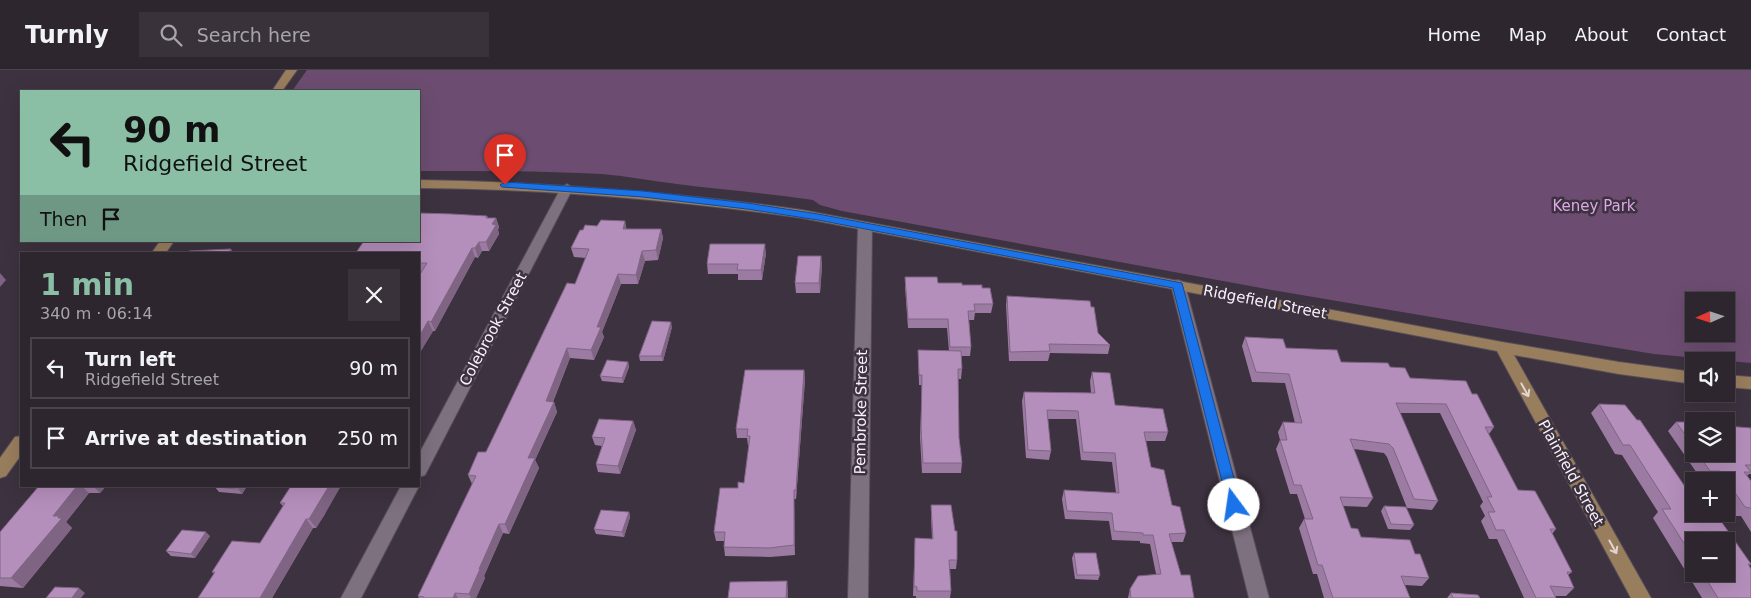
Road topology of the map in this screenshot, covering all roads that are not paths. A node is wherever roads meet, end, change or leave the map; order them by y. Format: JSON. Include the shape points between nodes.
{"nodes":[{"id":1,"x":292,"y":70,"type":"edge"},
{"id":2,"x":278,"y":90,"type":"edge"},
{"id":3,"x":420,"y":184,"type":"edge"},
{"id":4,"x":567,"y":188,"type":"junction"},
{"id":5,"x":864,"y":226,"type":"junction"},
{"id":6,"x":1178,"y":285,"type":"junction"},
{"id":7,"x":1502,"y":347,"type":"junction"},
{"id":8,"x":1685,"y":377,"type":"edge"},
{"id":9,"x":1735,"y":382,"type":"edge"},
{"id":10,"x":1751,"y":383,"type":"edge"},
{"id":11,"x":20,"y":443,"type":"edge"},
{"id":12,"x":420,"y":468,"type":"edge"},
{"id":13,"x":0,"y":471,"type":"edge"},
{"id":14,"x":409,"y":487,"type":"edge"},
{"id":15,"x":351,"y":598,"type":"edge"},
{"id":16,"x":858,"y":598,"type":"edge"},
{"id":17,"x":1259,"y":598,"type":"edge"},
{"id":18,"x":1641,"y":598,"type":"edge"}],
"edges":[{"from":1,"to":2,"type":"street"},
{"from":3,"to":4,"type":"street","name":"Ridgefield Street"},
{"from":4,"to":5,"type":"street","name":"Ridgefield Street","via":[[711,201]]},
{"from":4,"to":12,"type":"street","name":"Colebrook Street"},
{"from":5,"to":6,"type":"street","name":"Ridgefield Street"},
{"from":5,"to":16,"type":"street","name":"Pembroke Street"},
{"from":6,"to":7,"type":"street","name":"Ridgefield Street"},
{"from":6,"to":17,"type":"street"},
{"from":7,"to":8,"type":"street","name":"Ridgefield Street"},
{"from":7,"to":18,"type":"street","name":"Plainfield Street","one_way":true},
{"from":9,"to":10,"type":"street"},
{"from":11,"to":13,"type":"street"},
{"from":14,"to":15,"type":"street"}]}
